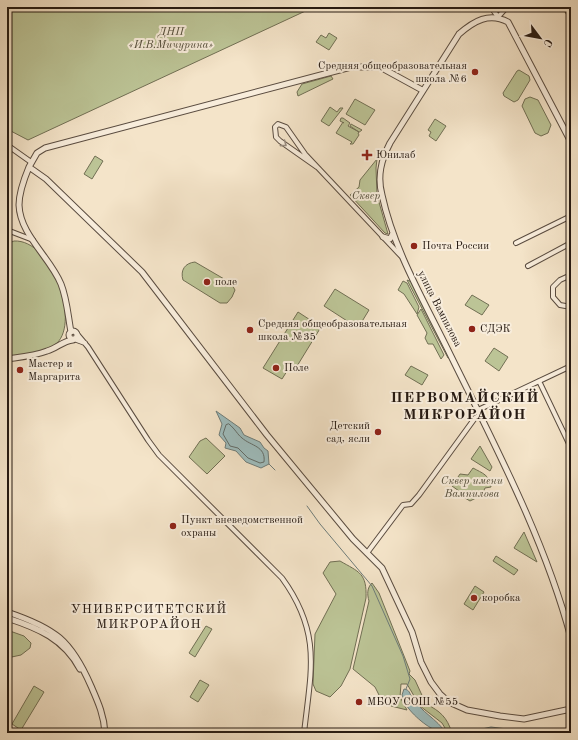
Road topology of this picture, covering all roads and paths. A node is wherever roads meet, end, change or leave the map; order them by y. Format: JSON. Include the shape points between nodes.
{"nodes":[{"id":1,"x":492,"y":7,"type":"edge"},
{"id":2,"x":507,"y":7,"type":"edge"},
{"id":3,"x":566,"y":7,"type":"edge"},
{"id":4,"x":498,"y":17,"type":"junction"},
{"id":5,"x":571,"y":17,"type":"edge"},
{"id":6,"x":422,"y":90,"type":"junction"},
{"id":7,"x":571,"y":142,"type":"edge"},
{"id":8,"x":7,"y":145,"type":"edge"},
{"id":9,"x":30,"y":164,"type":"junction"},
{"id":10,"x":317,"y":167,"type":"junction"},
{"id":11,"x":571,"y":216,"type":"edge"},
{"id":12,"x":7,"y":230,"type":"edge"},
{"id":13,"x":394,"y":233,"type":"junction"},
{"id":14,"x":383,"y":237,"type":"junction"},
{"id":15,"x":33,"y":240,"type":"junction"},
{"id":16,"x":516,"y":243,"type":"dead end"},
{"id":17,"x":571,"y":243,"type":"edge"},
{"id":18,"x":401,"y":256,"type":"junction"},
{"id":19,"x":528,"y":266,"type":"dead end"},
{"id":20,"x":571,"y":276,"type":"edge"},
{"id":21,"x":571,"y":307,"type":"edge"},
{"id":22,"x":73,"y":333,"type":"junction"},
{"id":23,"x":74,"y":340,"type":"junction"},
{"id":24,"x":65,"y":341,"type":"junction"},
{"id":25,"x":85,"y":343,"type":"junction"},
{"id":26,"x":7,"y":359,"type":"edge"},
{"id":27,"x":571,"y":366,"type":"edge"},
{"id":28,"x":539,"y":382,"type":"junction"},
{"id":29,"x":479,"y":412,"type":"junction"},
{"id":30,"x":571,"y":448,"type":"edge"},
{"id":31,"x":367,"y":553,"type":"junction"},
{"id":32,"x":7,"y":612,"type":"edge"},
{"id":33,"x":7,"y":618,"type":"edge"},
{"id":34,"x":571,"y":638,"type":"edge"},
{"id":35,"x":90,"y":685,"type":"junction"},
{"id":36,"x":571,"y":709,"type":"edge"},
{"id":37,"x":105,"y":733,"type":"edge"},
{"id":38,"x":304,"y":733,"type":"edge"}],
"edges":[{"from":1,"to":4,"type":"street"},
{"from":2,"to":4,"type":"street"},
{"from":3,"to":5,"type":"street"},
{"from":4,"to":6,"type":"street","name":"улица Вампилова","via":[[475,22],[458,34]]},
{"from":4,"to":7,"type":"street","via":[[508,22],[514,32]]},
{"from":6,"to":9,"type":"street","via":[[380,67],[351,68],[45,148],[37,153]]},
{"from":6,"to":13,"type":"street","name":"улица Вампилова","via":[[383,156],[380,169],[382,195]]},
{"from":8,"to":9,"type":"street"},
{"from":9,"to":15,"type":"street","via":[[19,206],[22,220]]},
{"from":9,"to":31,"type":"street","via":[[142,272],[267,435]]},
{"from":10,"to":10,"type":"street","one_way":true,"via":[[286,127],[278,124],[274,132],[276,137]]},
{"from":10,"to":14,"type":"street"},
{"from":11,"to":16,"type":"street"},
{"from":12,"to":15,"type":"street"},
{"from":13,"to":14,"type":"street","via":[[390,239]]},
{"from":13,"to":18,"type":"street","name":"улица Вампилова"},
{"from":14,"to":18,"type":"street"},
{"from":15,"to":22,"type":"street","via":[[61,284]]},
{"from":17,"to":19,"type":"street"},
{"from":18,"to":29,"type":"street","name":"улица Вампилова"},
{"from":20,"to":21,"type":"street","via":[[560,280],[553,287],[553,297],[560,305]]},
{"from":22,"to":23,"type":"street"},
{"from":22,"to":24,"type":"street"},
{"from":22,"to":25,"type":"street"},
{"from":23,"to":24,"type":"street"},
{"from":23,"to":25,"type":"street"},
{"from":24,"to":26,"type":"street","via":[[34,356]]},
{"from":25,"to":38,"type":"street","via":[[159,455],[282,578],[291,591],[306,624],[312,658]]},
{"from":27,"to":28,"type":"street"},
{"from":28,"to":29,"type":"street"},
{"from":28,"to":30,"type":"street"},
{"from":29,"to":31,"type":"street","via":[[431,480],[411,504],[403,505]]},
{"from":29,"to":34,"type":"street","name":"улица Вампилова","via":[[522,501],[549,567]]},
{"from":31,"to":36,"type":"street","via":[[382,568],[386,576],[412,632],[421,662],[431,682],[450,702],[482,714],[524,719]]},
{"from":32,"to":35,"type":"street","via":[[31,620],[62,638],[80,661]]},
{"from":33,"to":35,"type":"street","via":[[32,626],[64,646]]},
{"from":35,"to":37,"type":"street","via":[[101,708]]}]}
